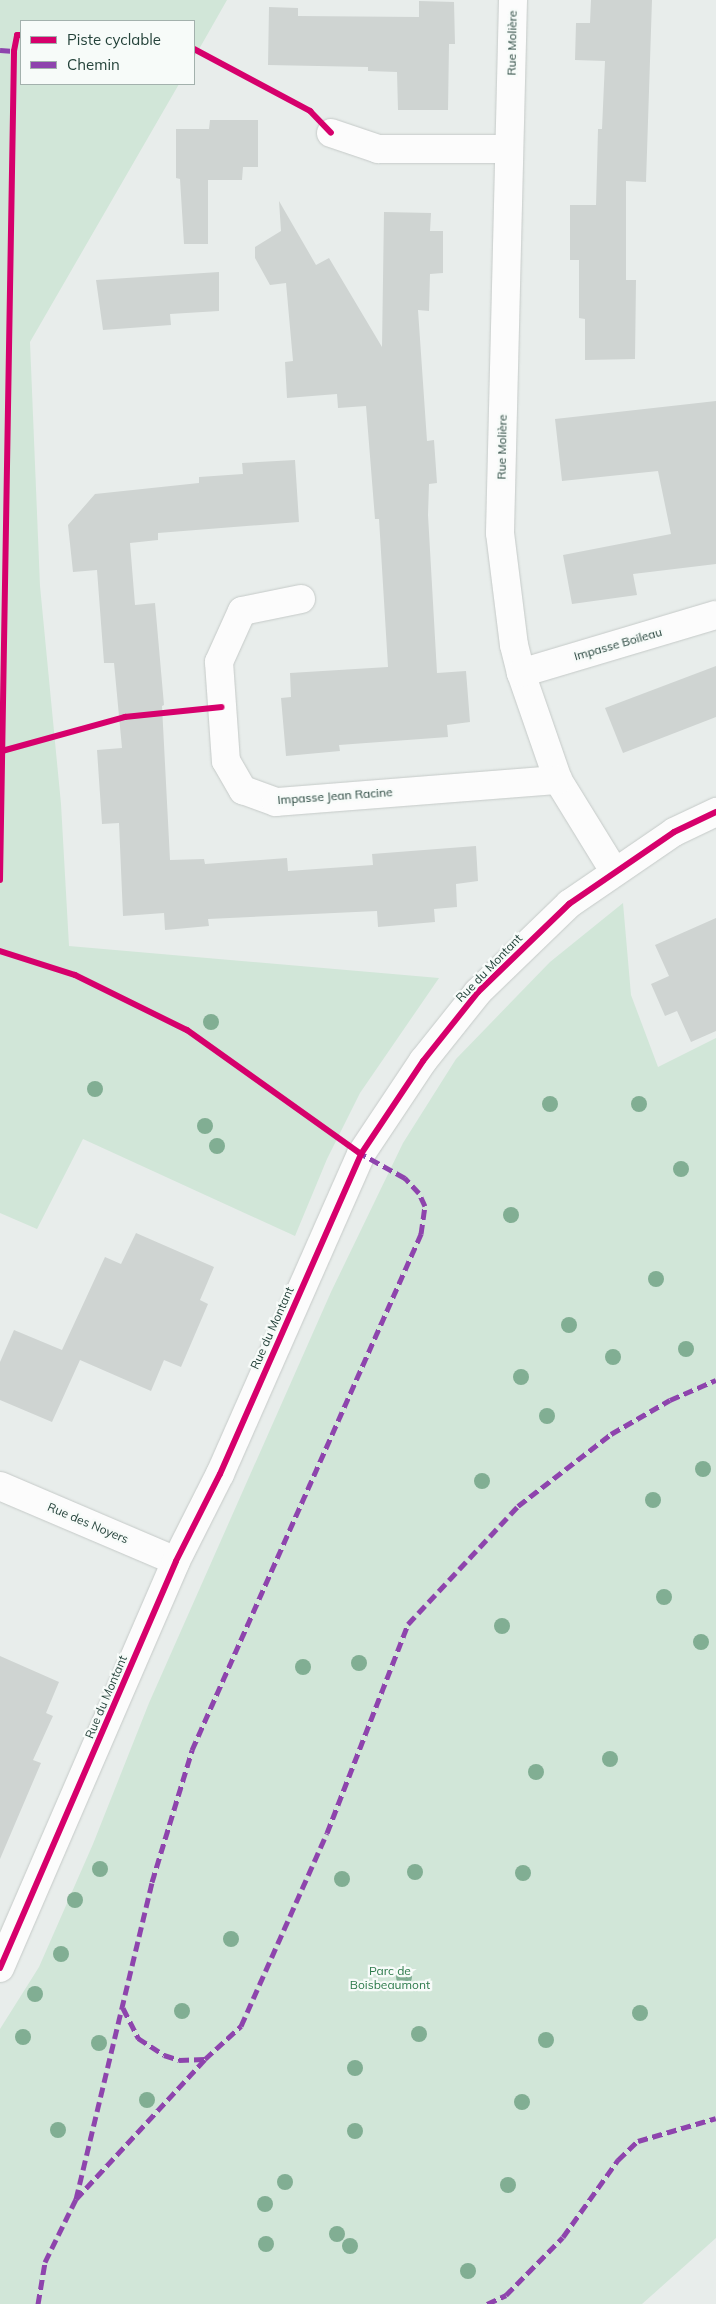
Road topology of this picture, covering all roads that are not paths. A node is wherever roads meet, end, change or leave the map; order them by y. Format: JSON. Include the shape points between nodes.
{"nodes":[{"id":1,"x":513,"y":0,"type":"edge"},
{"id":2,"x":331,"y":133,"type":"dead end"},
{"id":3,"x":509,"y":148,"type":"junction"},
{"id":4,"x":302,"y":599,"type":"dead end"},
{"id":5,"x":716,"y":616,"type":"edge"},
{"id":6,"x":521,"y":673,"type":"junction"},
{"id":7,"x":558,"y":780,"type":"junction"},
{"id":8,"x":716,"y":812,"type":"edge"},
{"id":9,"x":614,"y":872,"type":"junction"},
{"id":10,"x":0,"y":1486,"type":"edge"},
{"id":11,"x":176,"y":1560,"type":"junction"},
{"id":12,"x":0,"y":1968,"type":"edge"}],
"edges":[{"from":1,"to":3,"type":"street","name":"Rue Molière"},
{"from":2,"to":3,"type":"street","via":[[378,149]]},
{"from":3,"to":6,"type":"street","name":"Rue Molière","via":[[500,533],[514,644]]},
{"from":4,"to":7,"type":"street","name":"Impasse Jean Racine","via":[[242,611],[219,662],[226,760],[243,790],[276,802]]},
{"from":5,"to":6,"type":"street","name":"Impasse Boileau"},
{"from":6,"to":7,"type":"street","name":"Rue Molière"},
{"from":7,"to":9,"type":"street","name":"Rue Molière"},
{"from":8,"to":9,"type":"street","name":"Rue du Montant","via":[[674,832]]},
{"from":9,"to":11,"type":"street","name":"Rue du Montant","via":[[569,904],[478,992],[423,1061],[361,1154],[220,1474]]},
{"from":10,"to":11,"type":"street","name":"Rue des Noyers"},
{"from":11,"to":12,"type":"street","name":"Rue du Montant"}]}
